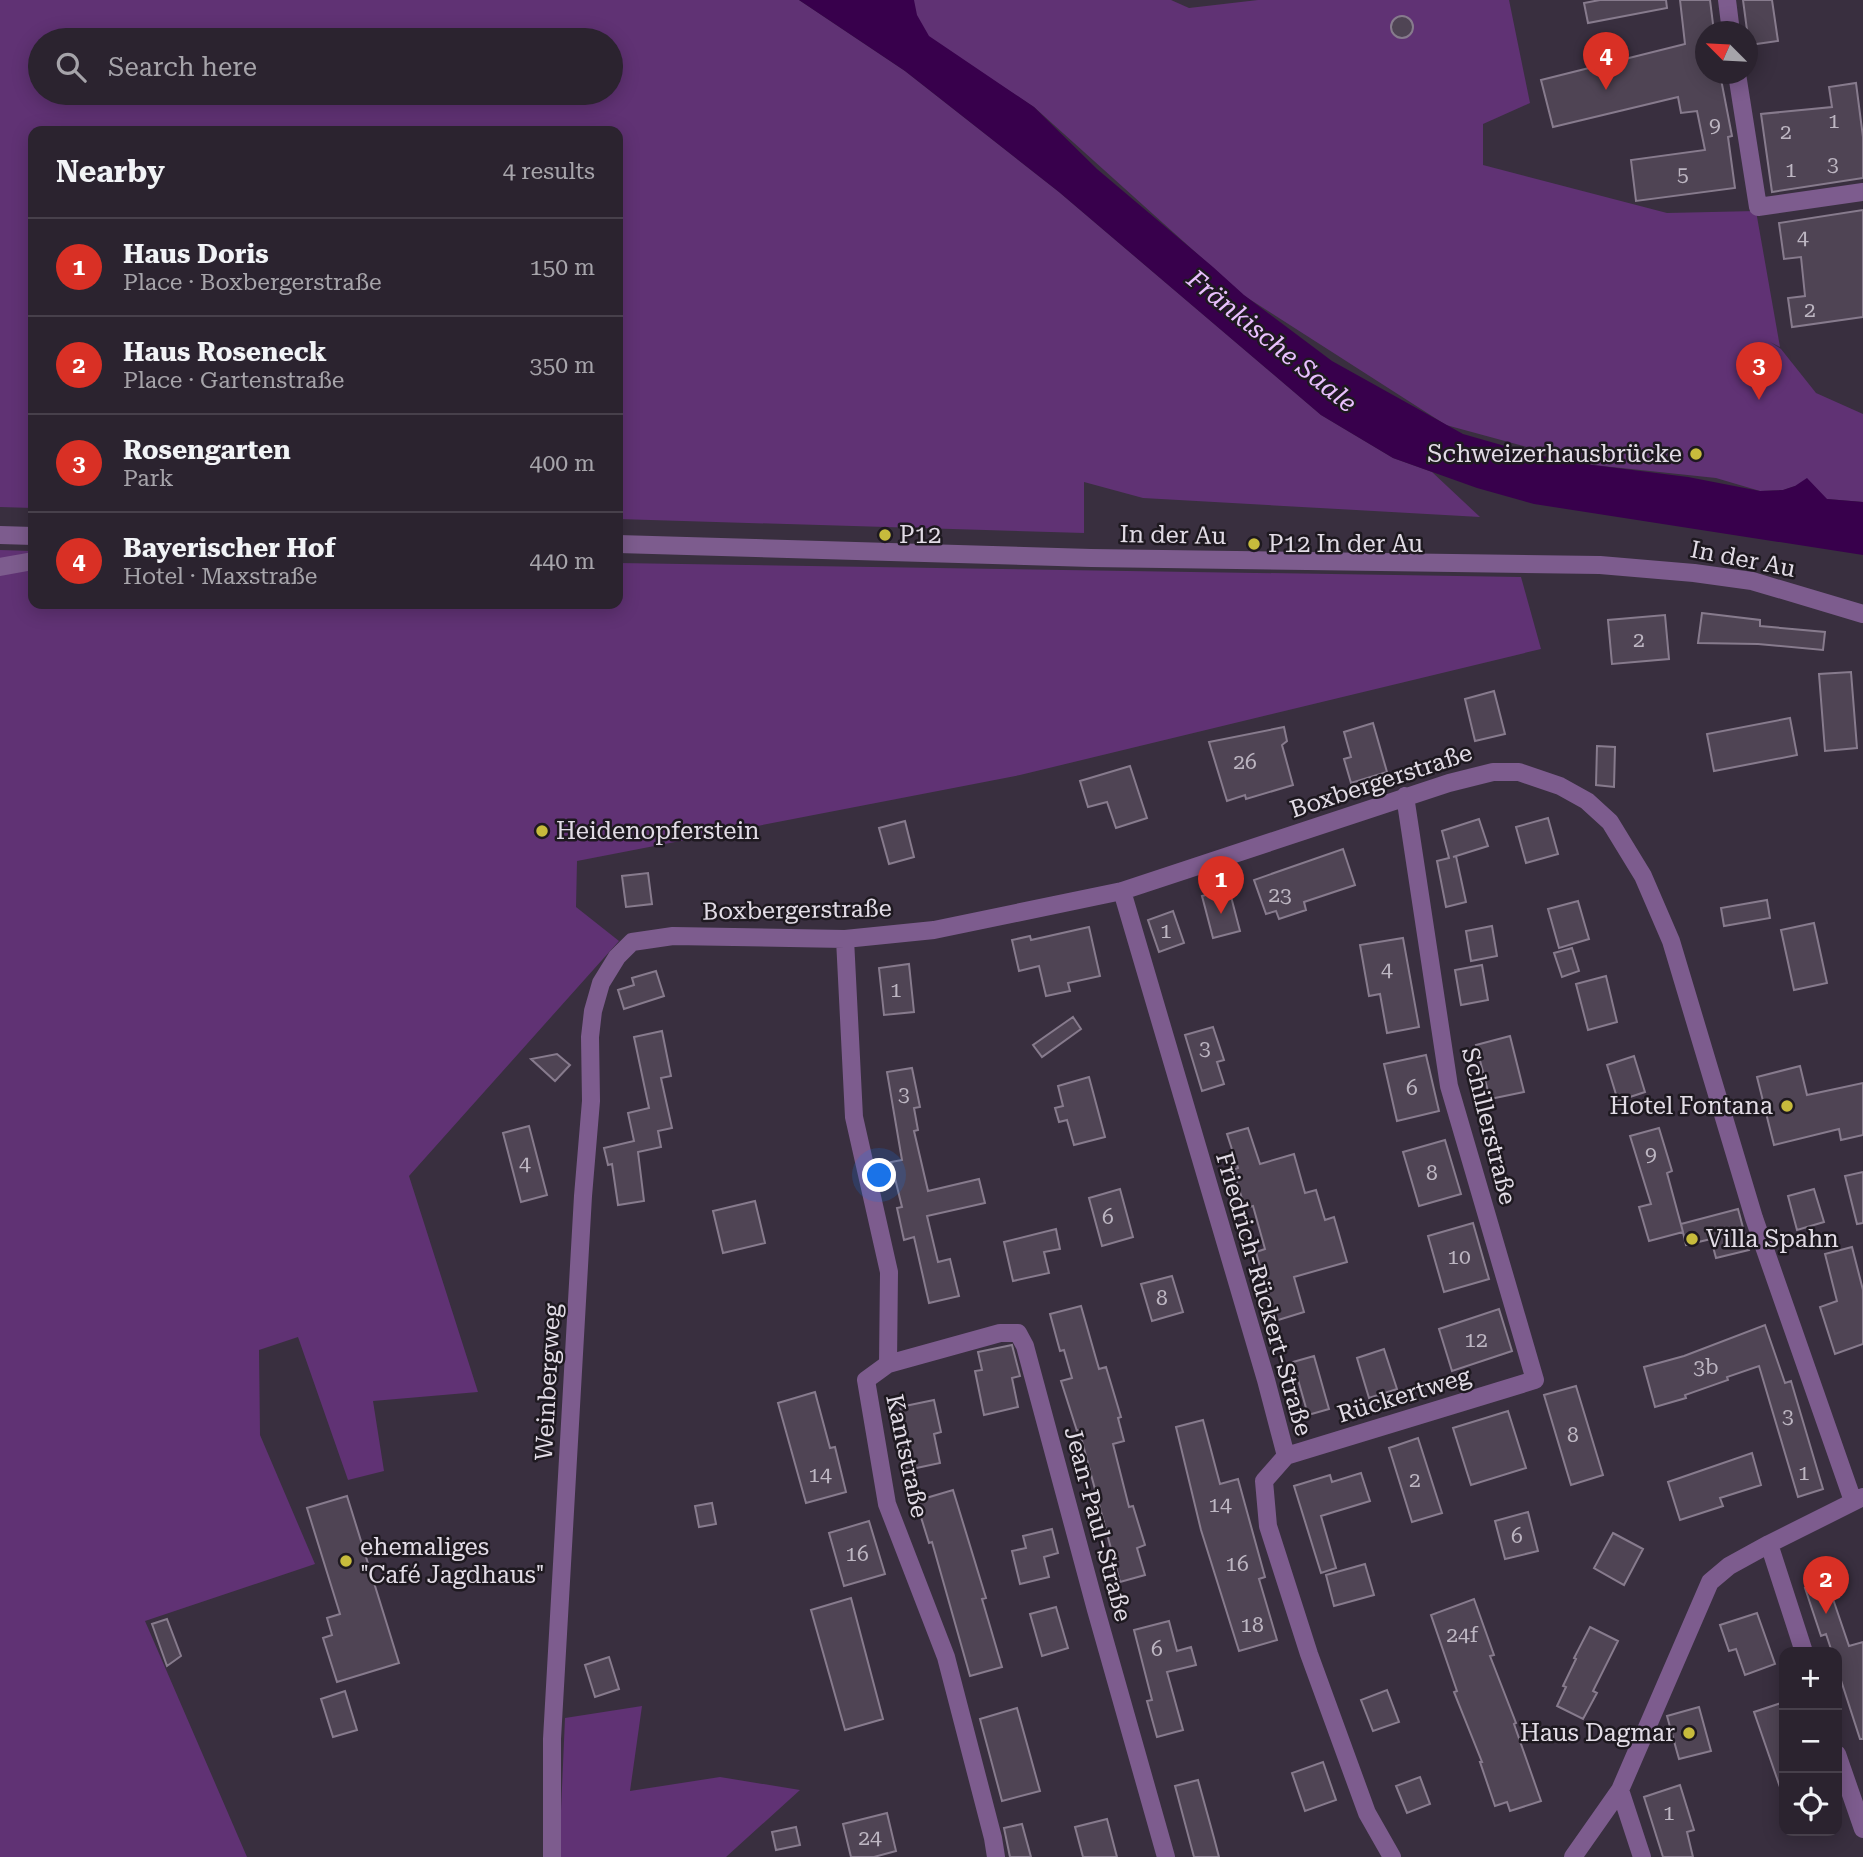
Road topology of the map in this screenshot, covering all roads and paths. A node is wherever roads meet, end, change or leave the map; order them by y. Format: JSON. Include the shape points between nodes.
{"nodes":[{"id":1,"x":1727,"y":0,"type":"edge"},
{"id":2,"x":1730,"y":21,"type":"edge"},
{"id":3,"x":1739,"y":84,"type":"edge"},
{"id":4,"x":1863,"y":192,"type":"edge"},
{"id":5,"x":0,"y":536,"type":"edge"},
{"id":6,"x":28,"y":536,"type":"edge"},
{"id":7,"x":623,"y":544,"type":"edge"},
{"id":8,"x":28,"y":562,"type":"edge"},
{"id":9,"x":0,"y":567,"type":"edge"},
{"id":10,"x":1863,"y":614,"type":"edge"},
{"id":11,"x":1405,"y":796,"type":"junction"},
{"id":12,"x":1122,"y":891,"type":"junction"},
{"id":13,"x":651,"y":939,"type":"joint"},
{"id":14,"x":845,"y":939,"type":"junction"},
{"id":15,"x":888,"y":1364,"type":"junction"},
{"id":16,"x":1535,"y":1380,"type":"joint"},
{"id":17,"x":1286,"y":1457,"type":"junction"},
{"id":18,"x":1858,"y":1499,"type":"edge"},
{"id":19,"x":1769,"y":1544,"type":"junction"},
{"id":20,"x":1802,"y":1647,"type":"edge"},
{"id":21,"x":1842,"y":1768,"type":"edge"},
{"id":22,"x":1620,"y":1790,"type":"junction"},
{"id":23,"x":1863,"y":1829,"type":"edge"},
{"id":24,"x":552,"y":1857,"type":"edge"},
{"id":25,"x":996,"y":1857,"type":"edge"},
{"id":26,"x":1166,"y":1857,"type":"edge"},
{"id":27,"x":1392,"y":1857,"type":"edge"},
{"id":28,"x":1573,"y":1857,"type":"edge"},
{"id":29,"x":1642,"y":1857,"type":"edge"}],
"edges":[{"from":1,"to":2,"type":"street"},
{"from":3,"to":4,"type":"street","via":[[1758,207]]},
{"from":5,"to":6,"type":"street"},
{"from":7,"to":10,"type":"street","name":"In der Au","via":[[1091,558],[1600,565],[1752,582]]},
{"from":8,"to":9,"type":"street"},
{"from":11,"to":12,"type":"street","name":"Boxbergerstraße"},
{"from":11,"to":16,"type":"street","name":"Schillerstraße","via":[[1449,1086]]},
{"from":11,"to":18,"type":"street","name":"Boxbergerstraße","via":[[1473,776],[1519,772],[1587,801],[1610,822],[1628,849],[1671,941],[1754,1218]]},
{"from":12,"to":14,"type":"street","name":"Boxbergerstraße","via":[[934,930]]},
{"from":12,"to":17,"type":"street","name":"Friedrich-Rückert-Straße"},
{"from":13,"to":14,"type":"street","name":"Boxbergerstraße"},
{"from":13,"to":24,"type":"street","name":"Weinbergweg","via":[[632,942],[617,957],[601,983],[590,1037],[591,1101],[552,1739]]},
{"from":14,"to":15,"type":"street","name":"Kantstraße","via":[[854,1117],[889,1272]]},
{"from":15,"to":25,"type":"street","name":"Kantstraße","via":[[866,1380],[887,1504],[946,1657]]},
{"from":15,"to":26,"type":"street","name":"Jean-Paul-Straße","via":[[1000,1333],[1018,1333]]},
{"from":16,"to":17,"type":"street","name":"Rückertweg"},
{"from":17,"to":27,"type":"street","name":"Friedrich-Rückert-Straße","via":[[1264,1481],[1268,1526],[1367,1813]]},
{"from":18,"to":19,"type":"street"},
{"from":19,"to":20,"type":"street"},
{"from":19,"to":22,"type":"street","via":[[1710,1582]]},
{"from":21,"to":23,"type":"street"},
{"from":22,"to":28,"type":"street"},
{"from":22,"to":29,"type":"street"}]}
